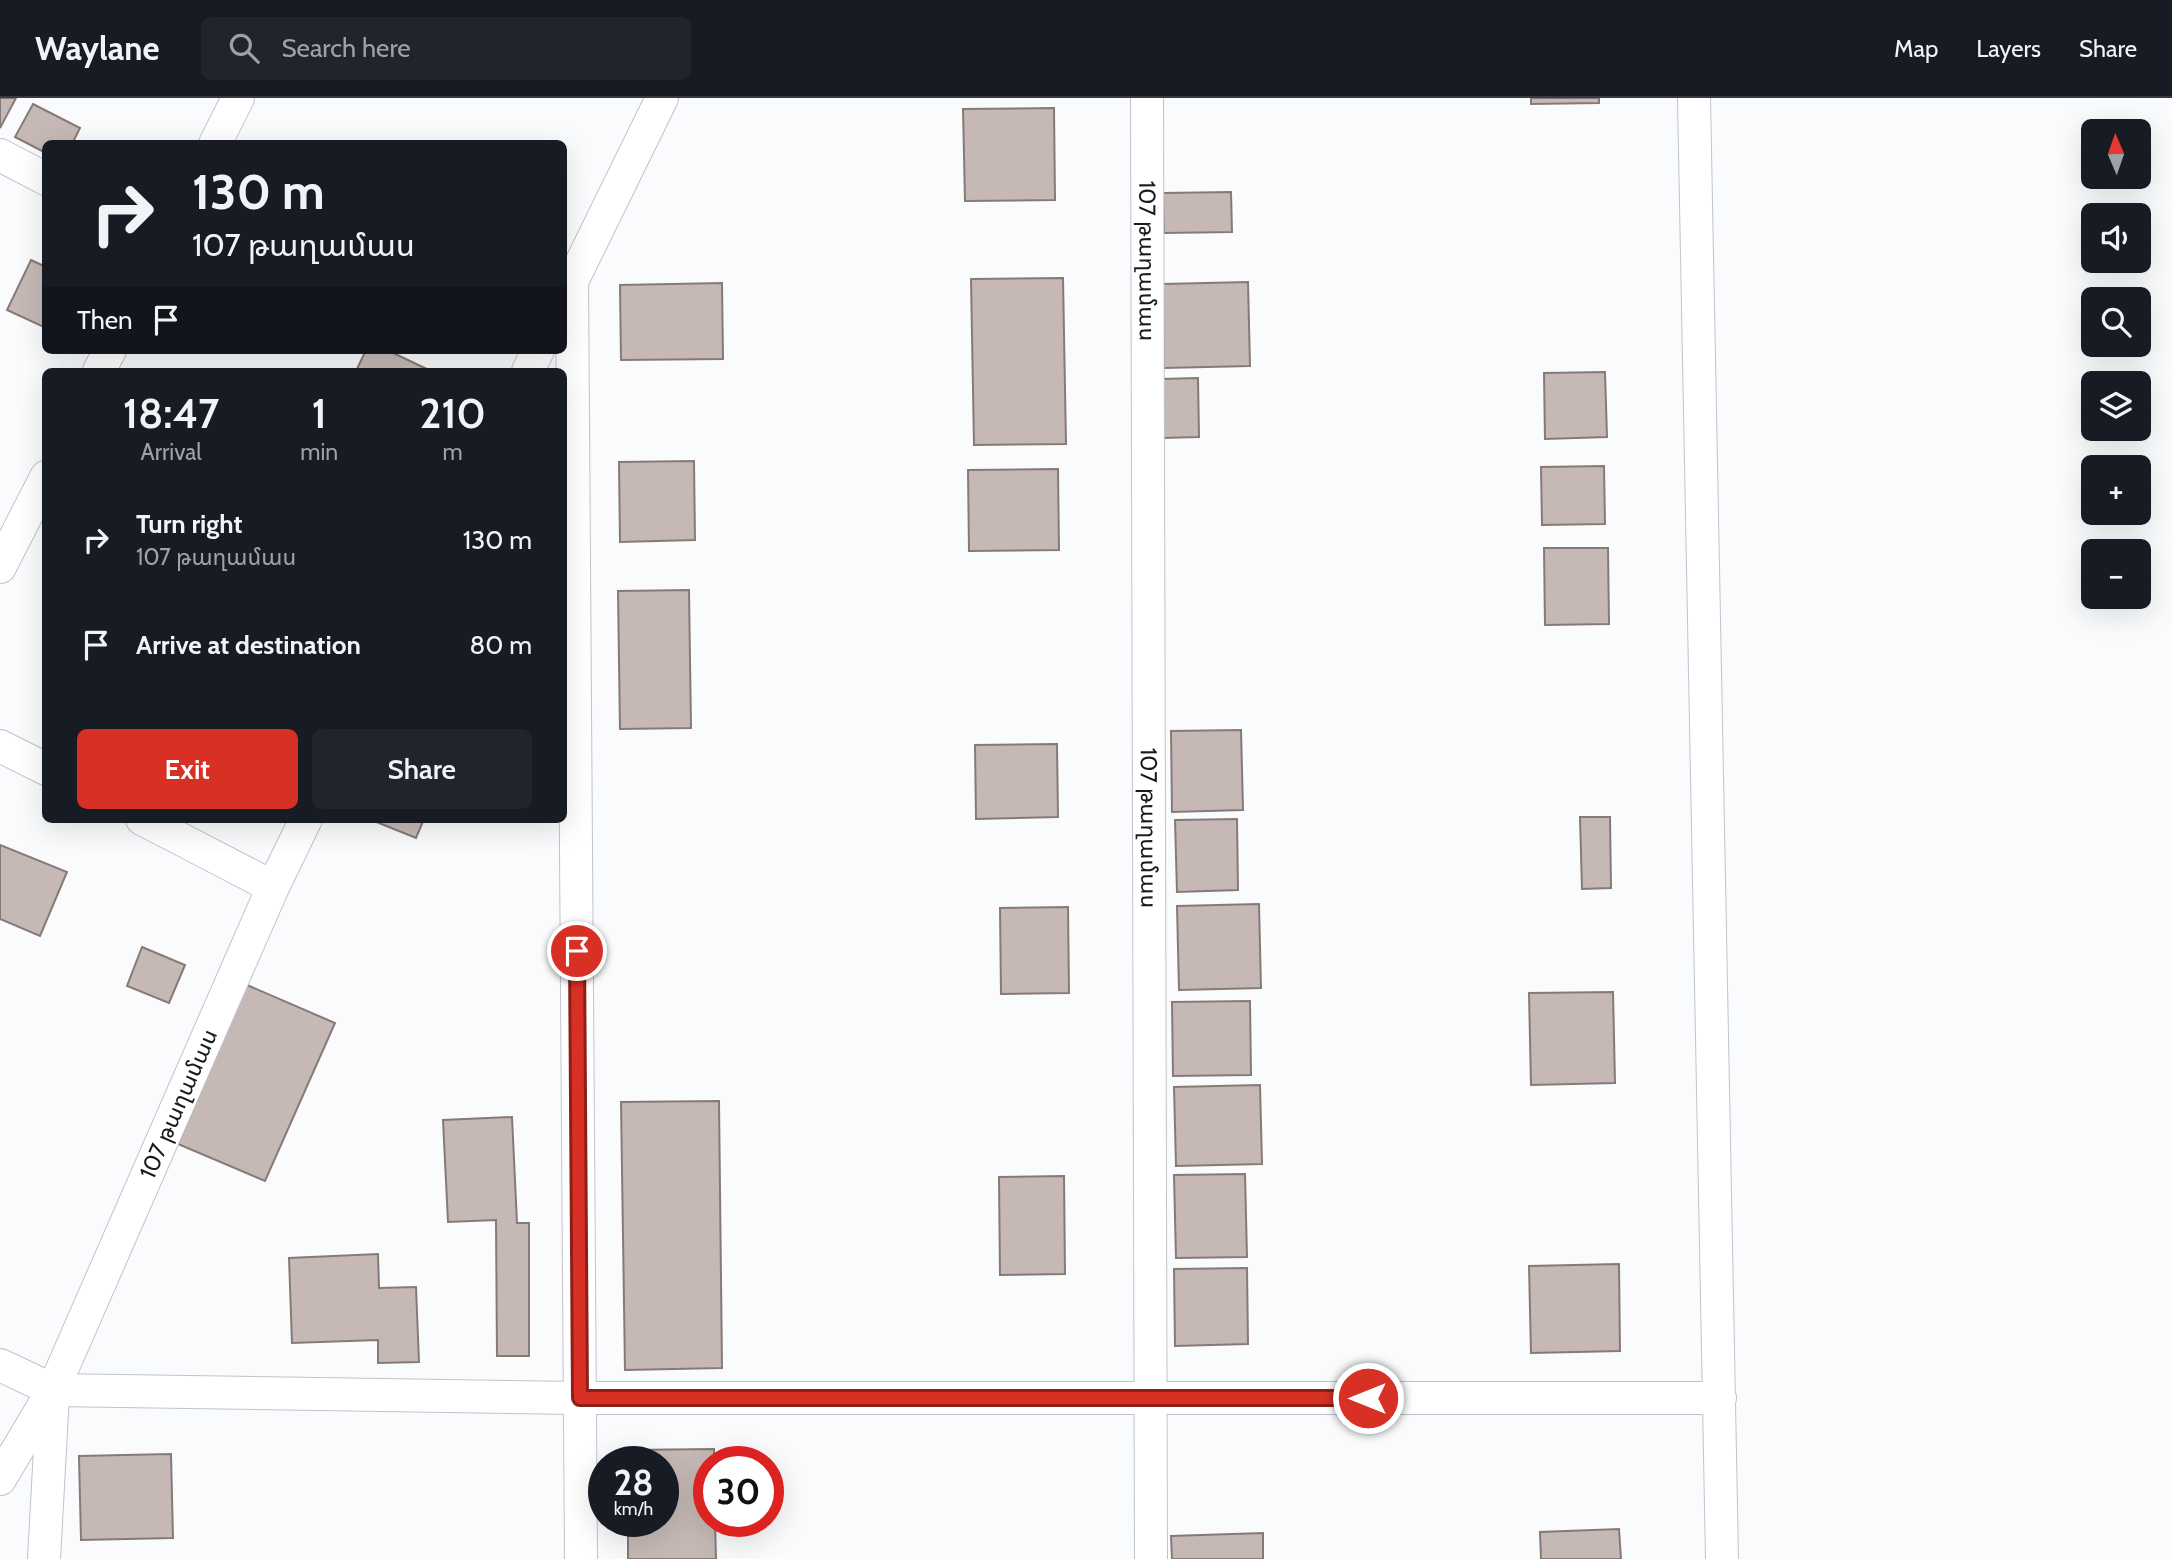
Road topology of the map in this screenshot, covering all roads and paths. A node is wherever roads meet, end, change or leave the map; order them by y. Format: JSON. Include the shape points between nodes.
{"nodes":[{"id":1,"x":238,"y":98,"type":"edge"},
{"id":2,"x":662,"y":98,"type":"edge"},
{"id":3,"x":1147,"y":98,"type":"edge"},
{"id":4,"x":1694,"y":98,"type":"edge"},
{"id":5,"x":217,"y":140,"type":"edge"},
{"id":6,"x":0,"y":155,"type":"edge"},
{"id":7,"x":42,"y":177,"type":"edge"},
{"id":8,"x":568,"y":289,"type":"edge"},
{"id":9,"x":42,"y":485,"type":"edge"},
{"id":10,"x":0,"y":567,"type":"edge"},
{"id":11,"x":0,"y":746,"type":"edge"},
{"id":12,"x":42,"y":767,"type":"edge"},
{"id":13,"x":150,"y":823,"type":"edge"},
{"id":14,"x":304,"y":823,"type":"edge"},
{"id":15,"x":273,"y":887,"type":"junction"},
{"id":16,"x":0,"y":1365,"type":"edge"},
{"id":17,"x":53,"y":1390,"type":"junction"},
{"id":18,"x":580,"y":1398,"type":"junction"},
{"id":19,"x":1151,"y":1398,"type":"junction"},
{"id":20,"x":1720,"y":1398,"type":"junction"},
{"id":21,"x":0,"y":1479,"type":"edge"},
{"id":22,"x":44,"y":1559,"type":"edge"},
{"id":23,"x":581,"y":1559,"type":"edge"},
{"id":24,"x":1151,"y":1559,"type":"edge"},
{"id":25,"x":1722,"y":1559,"type":"edge"}],
"edges":[{"from":1,"to":5,"type":"street"},
{"from":2,"to":8,"type":"street"},
{"from":3,"to":19,"type":"street","name":"107 թաղամաս"},
{"from":4,"to":20,"type":"street"},
{"from":6,"to":7,"type":"street"},
{"from":8,"to":18,"type":"street"},
{"from":9,"to":10,"type":"street"},
{"from":11,"to":12,"type":"street"},
{"from":13,"to":15,"type":"street"},
{"from":14,"to":15,"type":"street","name":"107 թաղամաս"},
{"from":15,"to":17,"type":"street","name":"107 թաղամաս"},
{"from":16,"to":17,"type":"street"},
{"from":17,"to":18,"type":"street"},
{"from":17,"to":21,"type":"street","name":"107 թաղամաս"},
{"from":17,"to":22,"type":"street","name":"107 թաղամաս"},
{"from":18,"to":19,"type":"street"},
{"from":18,"to":23,"type":"street"},
{"from":19,"to":20,"type":"street"},
{"from":19,"to":24,"type":"street","name":"107 թաղամաս"},
{"from":20,"to":25,"type":"street"}]}
